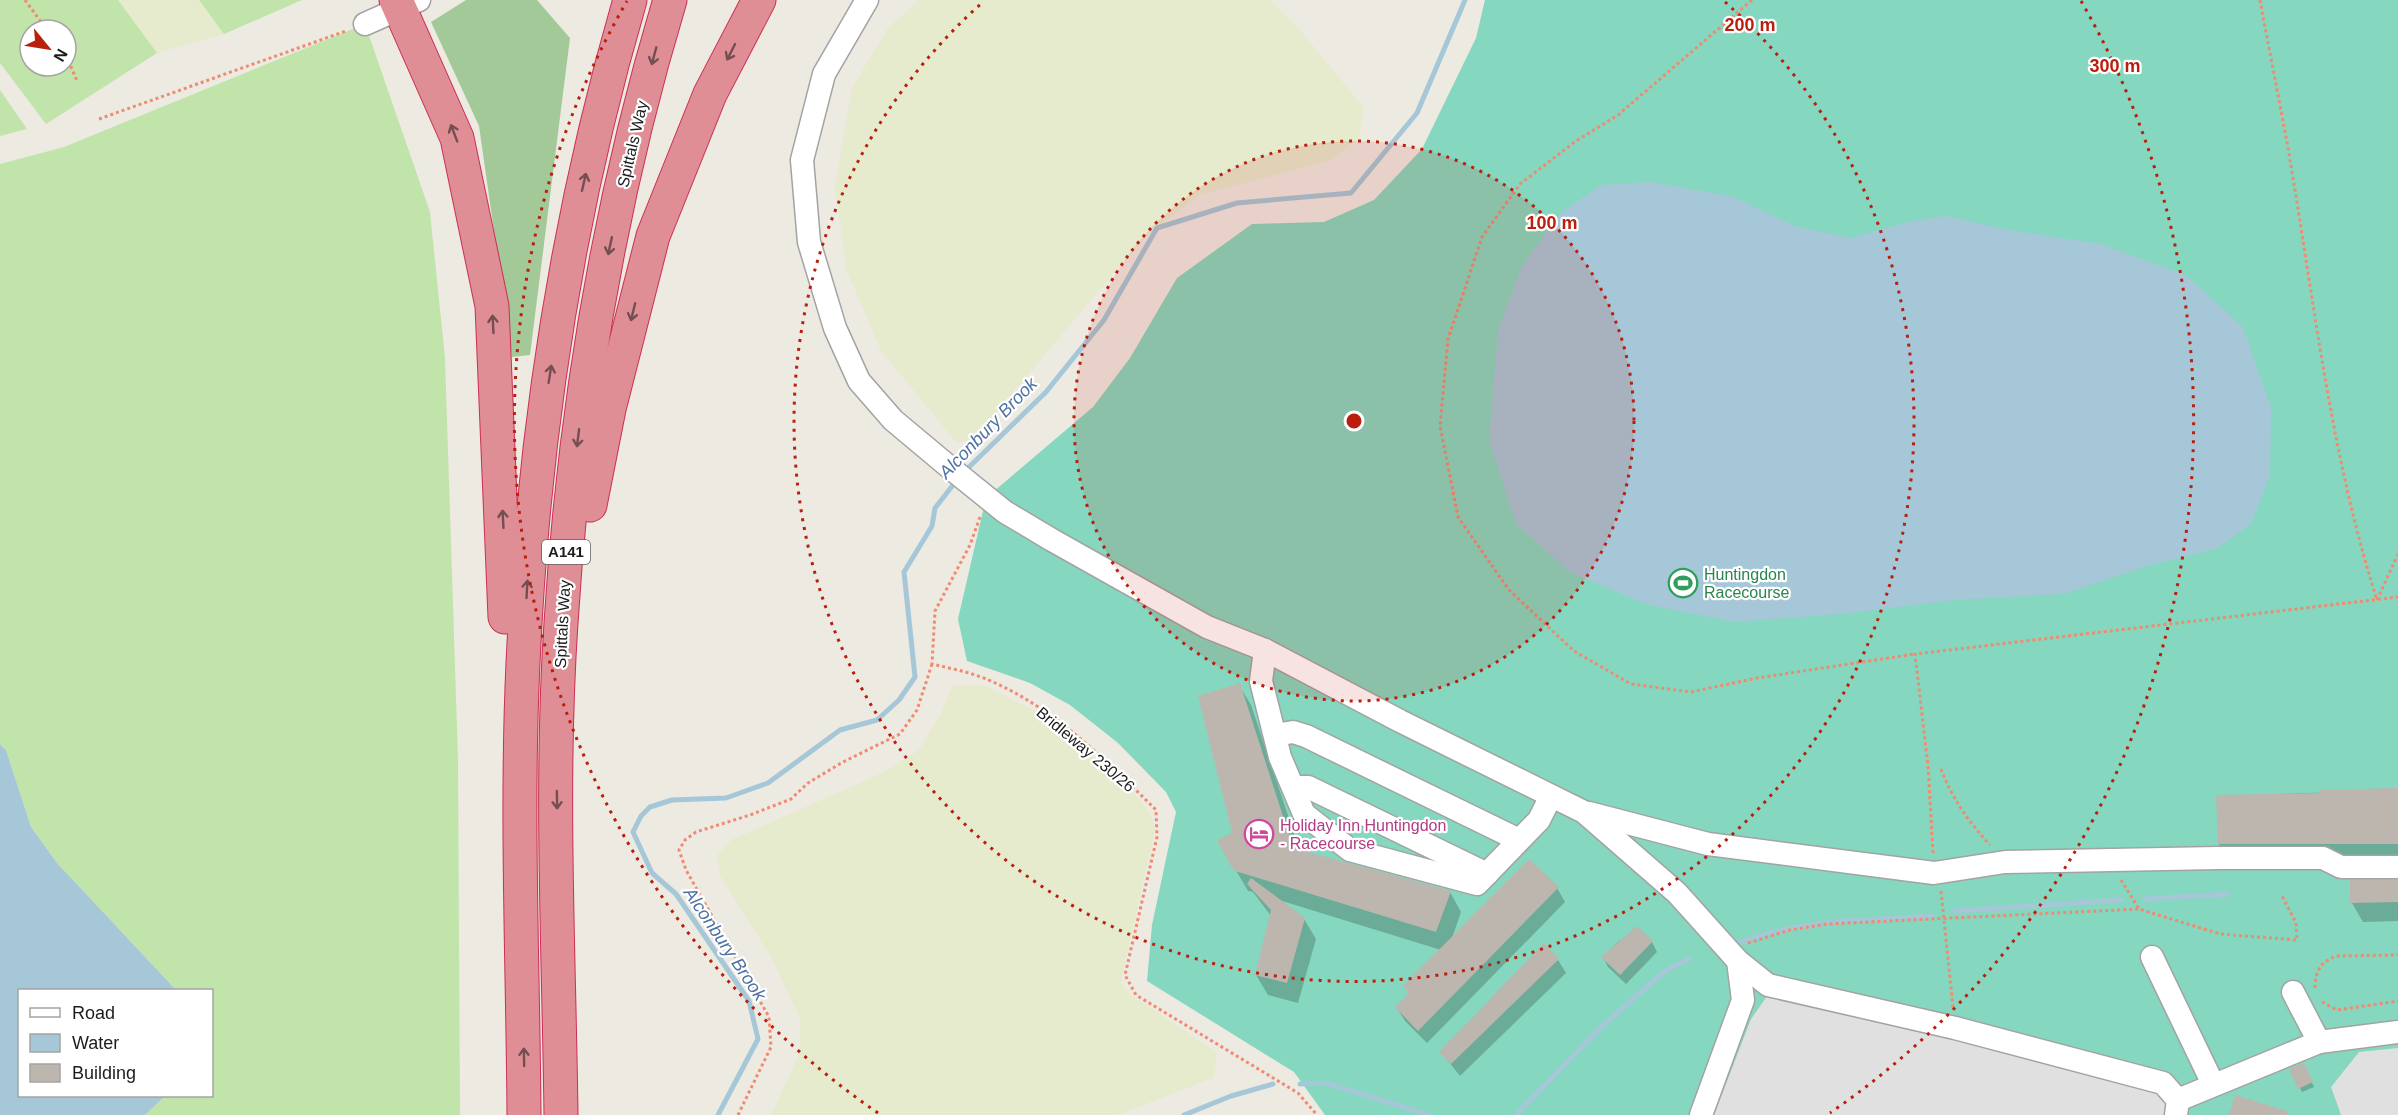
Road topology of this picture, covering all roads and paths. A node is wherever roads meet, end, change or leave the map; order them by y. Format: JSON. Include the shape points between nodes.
{"nodes":[{"id":1,"x":25,"y":0,"type":"edge"},
{"id":2,"x":630,"y":0,"type":"edge"},
{"id":3,"x":670,"y":0,"type":"edge"},
{"id":4,"x":759,"y":0,"type":"edge"},
{"id":5,"x":867,"y":0,"type":"edge"},
{"id":6,"x":1752,"y":0,"type":"edge"},
{"id":7,"x":2260,"y":0,"type":"edge"},
{"id":8,"x":405,"y":4,"type":"edge"},
{"id":9,"x":38,"y":18,"type":"edge"},
{"id":10,"x":365,"y":24,"type":"joint"},
{"id":11,"x":76,"y":78,"type":"edge"},
{"id":12,"x":77,"y":81,"type":"dead end"},
{"id":13,"x":99,"y":119,"type":"dead end"},
{"id":14,"x":986,"y":498,"type":"junction"},
{"id":15,"x":2398,"y":554,"type":"edge"},
{"id":16,"x":2398,"y":597,"type":"edge"},
{"id":17,"x":2377,"y":600,"type":"junction"},
{"id":18,"x":1265,"y":650,"type":"junction"},
{"id":19,"x":1916,"y":654,"type":"junction"},
{"id":20,"x":932,"y":664,"type":"junction"},
{"id":21,"x":1275,"y":735,"type":"junction"},
{"id":22,"x":556,"y":757,"type":"junction"},
{"id":23,"x":1941,"y":769,"type":"dead end"},
{"id":24,"x":1293,"y":787,"type":"junction"},
{"id":25,"x":1551,"y":796,"type":"junction"},
{"id":26,"x":1584,"y":812,"type":"junction"},
{"id":27,"x":1519,"y":840,"type":"junction"},
{"id":28,"x":521,"y":849,"type":"junction"},
{"id":29,"x":2005,"y":862,"type":"junction"},
{"id":30,"x":2398,"y":867,"type":"edge"},
{"id":31,"x":1934,"y":873,"type":"junction"},
{"id":32,"x":1487,"y":874,"type":"junction"},
{"id":33,"x":2114,"y":876,"type":"dead end"},
{"id":34,"x":2281,"y":894,"type":"dead end"},
{"id":35,"x":2139,"y":909,"type":"junction"},
{"id":36,"x":1944,"y":919,"type":"junction"},
{"id":37,"x":2398,"y":955,"type":"edge"},
{"id":38,"x":1735,"y":956,"type":"junction"},
{"id":39,"x":2152,"y":957,"type":"dead end"},
{"id":40,"x":2293,"y":992,"type":"dead end"},
{"id":41,"x":2398,"y":1001,"type":"edge"},
{"id":42,"x":1955,"y":1028,"type":"junction"},
{"id":43,"x":2398,"y":1032,"type":"edge"},
{"id":44,"x":2319,"y":1042,"type":"junction"},
{"id":45,"x":2213,"y":1084,"type":"junction"},
{"id":46,"x":2177,"y":1108,"type":"edge"},
{"id":47,"x":524,"y":1115,"type":"edge"},
{"id":48,"x":561,"y":1115,"type":"edge"},
{"id":49,"x":738,"y":1115,"type":"edge"},
{"id":50,"x":1317,"y":1115,"type":"edge"},
{"id":51,"x":1701,"y":1115,"type":"edge"}],
"edges":[{"from":1,"to":9,"type":"path"},
{"from":28,"to":2,"type":"highway","number":"A141","one_way":true,"via":[[528,572],[546,399],[579,205]]},
{"from":3,"to":22,"type":"highway","name":"Spittals Way","number":"A141","one_way":true,"via":[[623,182],[591,348],[569,517]]},
{"from":4,"to":22,"type":"highway","one_way":true,"via":[[710,94],[653,236],[609,409],[587,519]]},
{"from":5,"to":14,"type":"lane","via":[[824,74],[802,160],[809,242],[835,328],[860,381],[893,420]]},
{"from":6,"to":19,"type":"path","via":[[1618,115],[1520,184],[1482,237],[1448,339],[1440,426],[1458,518],[1509,590],[1575,651],[1631,684],[1691,692]]},
{"from":7,"to":17,"type":"path","via":[[2288,148],[2320,360],[2359,544]]},
{"from":8,"to":10,"type":"lane"},
{"from":28,"to":8,"type":"highway","one_way":true,"via":[[506,728],[505,564],[492,306],[457,138]]},
{"from":10,"to":13,"type":"path"},
{"from":11,"to":12,"type":"path"},
{"from":14,"to":18,"type":"lane","via":[[1052,540],[1207,627]]},
{"from":14,"to":20,"type":"path","via":[[970,544],[935,611]]},
{"from":15,"to":17,"type":"path"},
{"from":16,"to":17,"type":"path"},
{"from":17,"to":19,"type":"path"},
{"from":18,"to":21,"type":"lane","via":[[1261,681]]},
{"from":18,"to":25,"type":"lane"},
{"from":19,"to":31,"type":"path"},
{"from":20,"to":49,"type":"path","via":[[917,710],[900,735],[843,762],[808,783],[791,799],[696,832],[679,850],[686,870],[769,1017],[771,1047]]},
{"from":20,"to":50,"type":"path","name":"Bridleway 230/26","via":[[981,678],[1043,710],[1155,810],[1157,837],[1125,975],[1136,995],[1298,1093]]},
{"from":21,"to":24,"type":"lane"},
{"from":21,"to":27,"type":"lane","via":[[1293,732],[1306,736]]},
{"from":22,"to":48,"type":"highway","name":"Spittals Way","number":"A141","one_way":true},
{"from":23,"to":29,"type":"path","via":[[1950,794],[1966,818]]},
{"from":24,"to":32,"type":"lane","via":[[1308,787]]},
{"from":24,"to":32,"type":"lane","via":[[1304,814],[1350,850],[1477,884]]},
{"from":25,"to":26,"type":"lane"},
{"from":25,"to":27,"type":"lane","via":[[1539,820]]},
{"from":26,"to":31,"type":"lane","via":[[1708,844]]},
{"from":26,"to":38,"type":"lane","via":[[1677,893]]},
{"from":27,"to":32,"type":"lane"},
{"from":47,"to":28,"type":"highway","number":"A141","one_way":true},
{"from":29,"to":30,"type":"lane","via":[[2323,858],[2341,867]]},
{"from":29,"to":31,"type":"lane"},
{"from":31,"to":36,"type":"path"},
{"from":33,"to":35,"type":"path","via":[[2121,880]]},
{"from":34,"to":35,"type":"path","via":[[2296,923],[2296,940],[2220,934]]},
{"from":35,"to":36,"type":"path"},
{"from":36,"to":38,"type":"path","via":[[1827,924],[1761,937]]},
{"from":36,"to":42,"type":"path"},
{"from":37,"to":41,"type":"path","via":[[2337,956],[2322,965],[2316,975],[2321,1002],[2329,1008]]},
{"from":38,"to":42,"type":"lane","via":[[1768,985]]},
{"from":38,"to":51,"type":"lane","via":[[1743,1000]]},
{"from":39,"to":45,"type":"lane"},
{"from":40,"to":44,"type":"lane"},
{"from":42,"to":46,"type":"lane","via":[[2163,1083]]},
{"from":43,"to":44,"type":"lane"},
{"from":44,"to":45,"type":"lane"},
{"from":45,"to":46,"type":"lane"}]}
